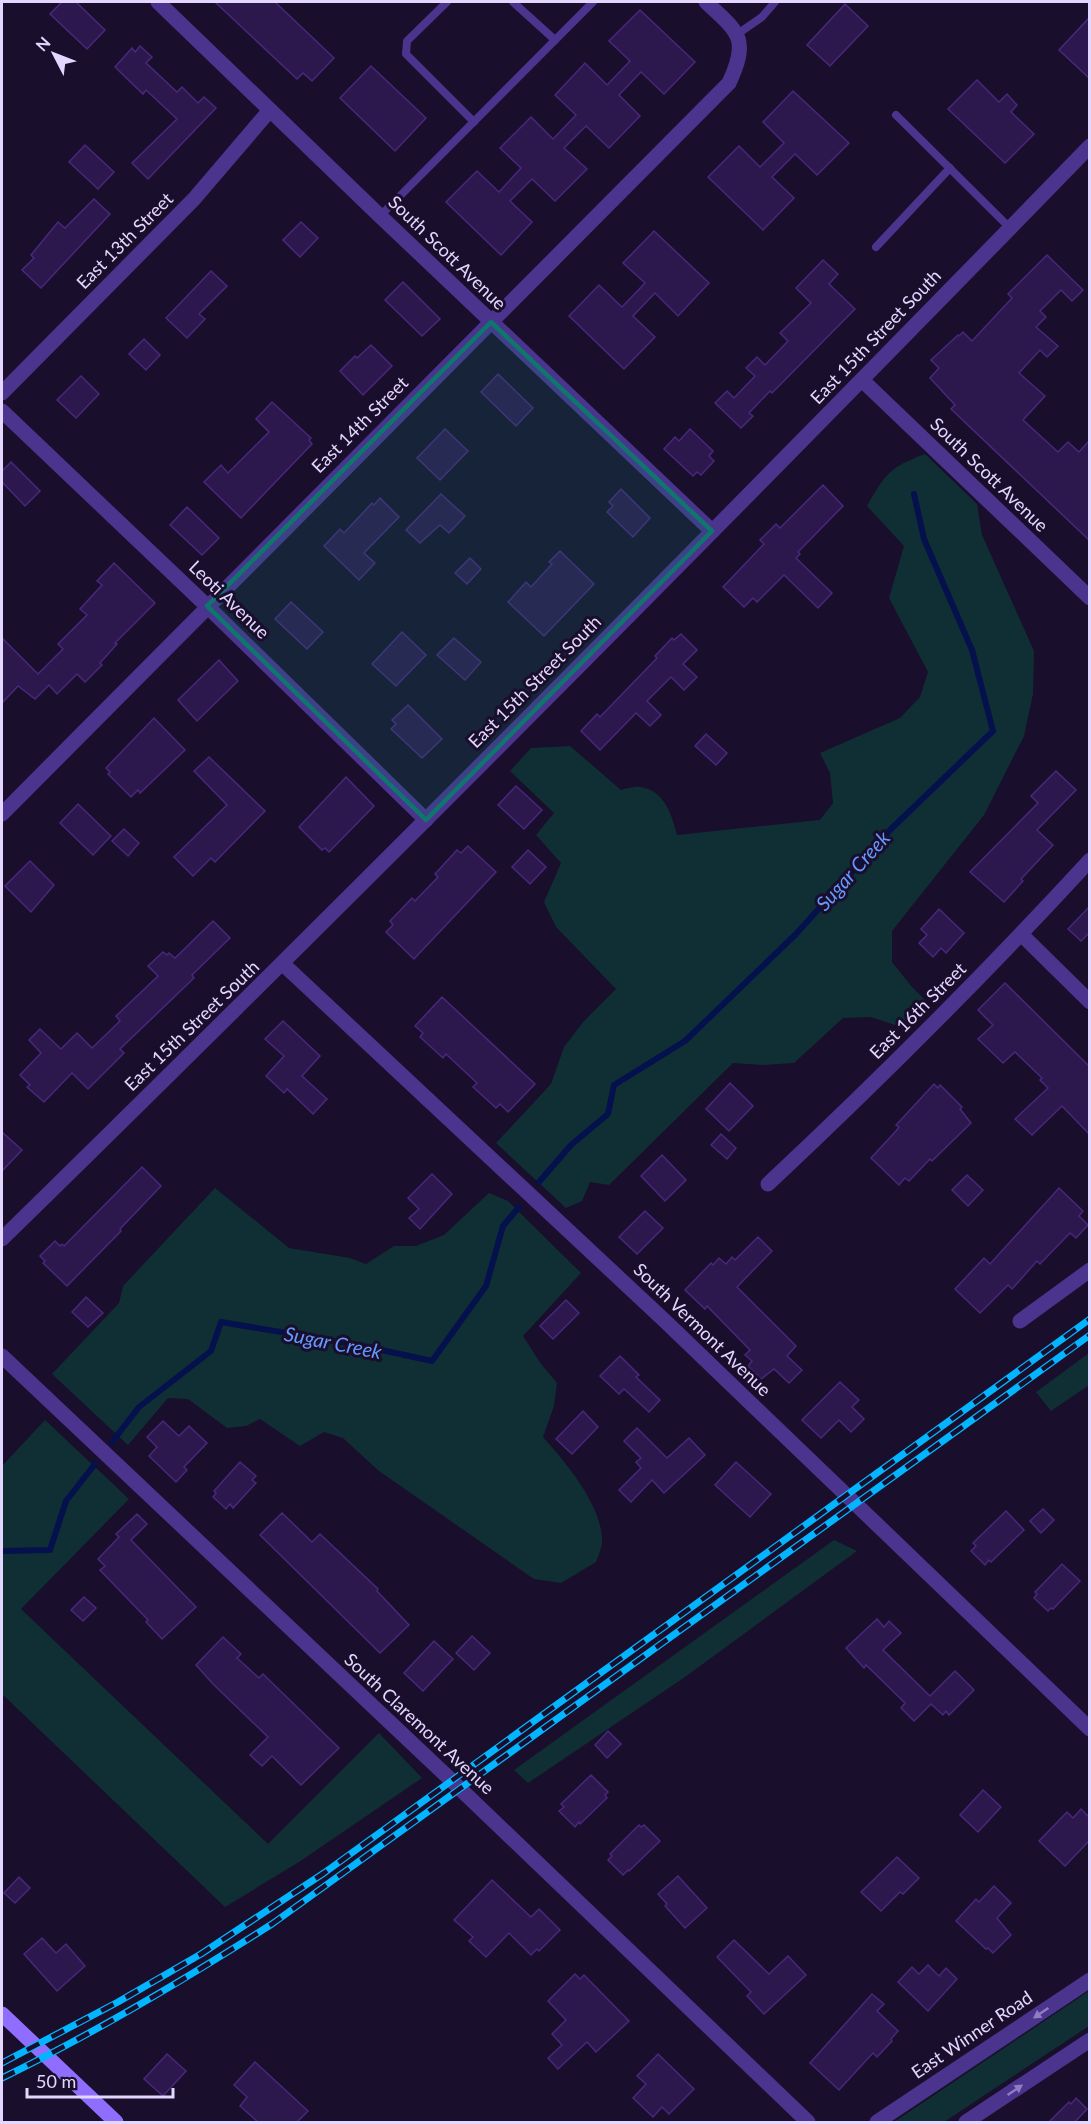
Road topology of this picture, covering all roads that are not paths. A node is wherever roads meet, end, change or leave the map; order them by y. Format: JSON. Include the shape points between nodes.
{"nodes":[{"id":1,"x":158,"y":2,"type":"edge"},
{"id":2,"x":447,"y":2,"type":"edge"},
{"id":3,"x":513,"y":2,"type":"edge"},
{"id":4,"x":593,"y":2,"type":"edge"},
{"id":5,"x":705,"y":2,"type":"edge"},
{"id":6,"x":775,"y":2,"type":"edge"},
{"id":7,"x":736,"y":35,"type":"junction"},
{"id":8,"x":555,"y":40,"type":"junction"},
{"id":9,"x":270,"y":110,"type":"junction"},
{"id":10,"x":896,"y":115,"type":"dead end"},
{"id":11,"x":474,"y":122,"type":"junction"},
{"id":12,"x":1089,"y":146,"type":"edge"},
{"id":13,"x":950,"y":168,"type":"junction"},
{"id":14,"x":380,"y":216,"type":"junction"},
{"id":15,"x":1010,"y":228,"type":"junction"},
{"id":16,"x":876,"y":247,"type":"dead end"},
{"id":17,"x":491,"y":322,"type":"junction"},
{"id":18,"x":862,"y":380,"type":"junction"},
{"id":19,"x":2,"y":393,"type":"edge"},
{"id":20,"x":2,"y":411,"type":"edge"},
{"id":21,"x":712,"y":531,"type":"junction"},
{"id":22,"x":1089,"y":598,"type":"edge"},
{"id":23,"x":207,"y":606,"type":"junction"},
{"id":24,"x":2,"y":814,"type":"edge"},
{"id":25,"x":426,"y":820,"type":"junction"},
{"id":26,"x":1089,"y":860,"type":"edge"},
{"id":27,"x":1021,"y":934,"type":"junction"},
{"id":28,"x":283,"y":964,"type":"junction"},
{"id":29,"x":1089,"y":1002,"type":"edge"},
{"id":30,"x":768,"y":1184,"type":"dead end"},
{"id":31,"x":2,"y":1239,"type":"edge"},
{"id":32,"x":1089,"y":1270,"type":"edge"},
{"id":33,"x":1020,"y":1321,"type":"dead end"},
{"id":34,"x":2,"y":1356,"type":"edge"},
{"id":35,"x":1089,"y":1729,"type":"edge"},
{"id":36,"x":1089,"y":1980,"type":"edge"},
{"id":37,"x":2,"y":2014,"type":"edge"},
{"id":38,"x":1089,"y":2040,"type":"edge"},
{"id":39,"x":116,"y":2122,"type":"edge"},
{"id":40,"x":808,"y":2122,"type":"edge"},
{"id":41,"x":877,"y":2122,"type":"edge"},
{"id":42,"x":966,"y":2122,"type":"edge"}],
"edges":[{"from":1,"to":9,"type":"street","name":"South Scott Avenue"},
{"from":2,"to":11,"type":"lane","via":[[407,41],[406,54]]},
{"from":3,"to":8,"type":"lane"},
{"from":4,"to":8,"type":"lane"},
{"from":5,"to":7,"type":"street","via":[[734,28]]},
{"from":6,"to":7,"type":"lane","via":[[762,17]]},
{"from":7,"to":17,"type":"street","name":"East 14th Street","via":[[739,59],[729,83]]},
{"from":8,"to":11,"type":"lane"},
{"from":9,"to":14,"type":"street","name":"South Scott Avenue"},
{"from":9,"to":19,"type":"street","name":"East 13th Street","via":[[194,199]]},
{"from":10,"to":13,"type":"lane"},
{"from":11,"to":14,"type":"lane"},
{"from":12,"to":15,"type":"street","name":"East 15th Street South"},
{"from":13,"to":15,"type":"lane"},
{"from":13,"to":16,"type":"lane"},
{"from":14,"to":17,"type":"street","name":"South Scott Avenue"},
{"from":15,"to":18,"type":"street","name":"East 15th Street South"},
{"from":17,"to":21,"type":"street","name":"South Scott Avenue"},
{"from":17,"to":23,"type":"street","name":"East 14th Street"},
{"from":18,"to":21,"type":"street","name":"East 15th Street South"},
{"from":18,"to":22,"type":"street","name":"South Scott Avenue"},
{"from":20,"to":23,"type":"street","name":"Leoti Avenue"},
{"from":21,"to":25,"type":"street","name":"East 15th Street South"},
{"from":23,"to":24,"type":"street","name":"East 14th Street"},
{"from":23,"to":25,"type":"street","name":"Leoti Avenue"},
{"from":25,"to":28,"type":"street","name":"East 15th Street South"},
{"from":26,"to":27,"type":"street","name":"East 16th Street"},
{"from":27,"to":29,"type":"street"},
{"from":27,"to":30,"type":"street","name":"East 16th Street"},
{"from":28,"to":31,"type":"street","name":"East 15th Street South"},
{"from":28,"to":35,"type":"street","name":"South Vermont Avenue","via":[[665,1321]]},
{"from":32,"to":33,"type":"street"},
{"from":34,"to":40,"type":"street","name":"South Claremont Avenue"},
{"from":36,"to":41,"type":"street","name":"East Winner Road","one_way":true},
{"from":37,"to":39,"type":"main road"},
{"from":42,"to":38,"type":"street","one_way":true}]}
